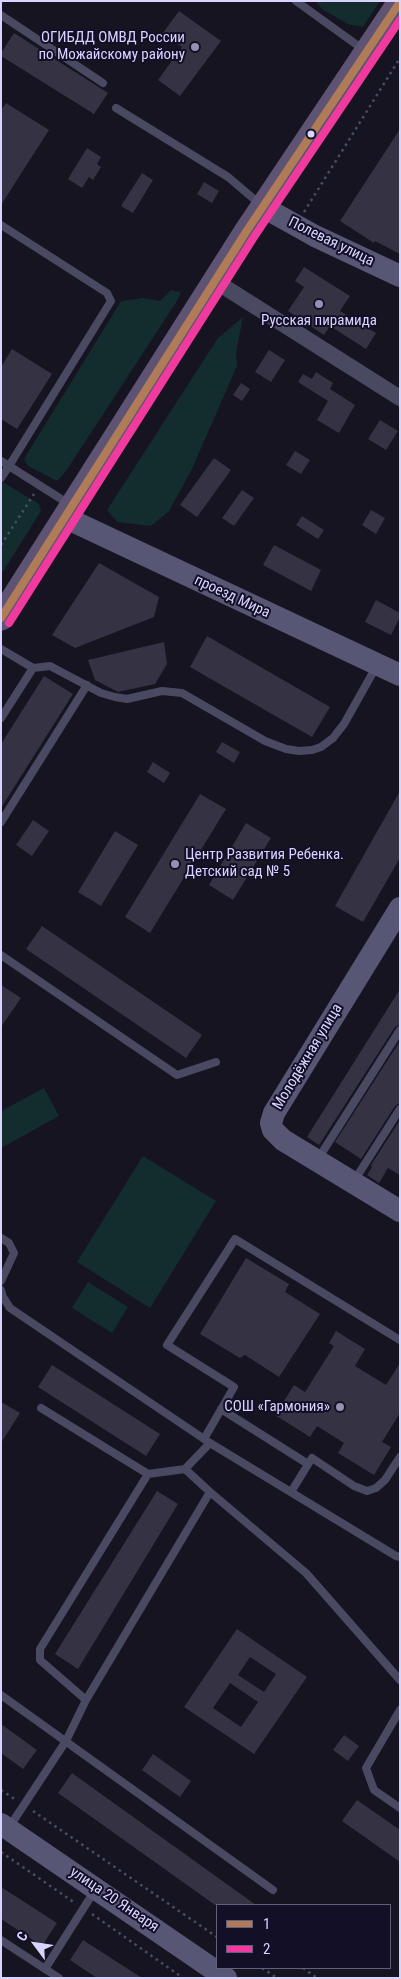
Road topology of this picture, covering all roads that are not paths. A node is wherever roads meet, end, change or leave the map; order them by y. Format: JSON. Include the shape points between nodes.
{"nodes":[{"id":1,"x":296,"y":1,"type":"edge"},
{"id":2,"x":400,"y":2,"type":"edge"},
{"id":3,"x":1,"y":16,"type":"edge"},
{"id":4,"x":366,"y":51,"type":"junction"},
{"id":5,"x":103,"y":83,"type":"dead end"},
{"id":6,"x":116,"y":108,"type":"dead end"},
{"id":7,"x":263,"y":207,"type":"junction"},
{"id":8,"x":1,"y":225,"type":"edge"},
{"id":9,"x":400,"y":276,"type":"edge"},
{"id":10,"x":215,"y":281,"type":"junction"},
{"id":11,"x":400,"y":398,"type":"edge"},
{"id":12,"x":1,"y":461,"type":"edge"},
{"id":13,"x":9,"y":466,"type":"junction"},
{"id":14,"x":1,"y":478,"type":"edge"},
{"id":15,"x":69,"y":512,"type":"junction"},
{"id":16,"x":1,"y":618,"type":"edge"},
{"id":17,"x":1,"y":648,"type":"edge"},
{"id":18,"x":377,"y":665,"type":"junction"},
{"id":19,"x":33,"y":668,"type":"junction"},
{"id":20,"x":400,"y":675,"type":"edge"},
{"id":21,"x":87,"y":685,"type":"junction"},
{"id":22,"x":1,"y":718,"type":"edge"},
{"id":23,"x":1,"y":822,"type":"edge"},
{"id":24,"x":400,"y":908,"type":"edge"},
{"id":25,"x":1,"y":956,"type":"edge"},
{"id":26,"x":400,"y":1030,"type":"edge"},
{"id":27,"x":216,"y":1062,"type":"dead end"},
{"id":28,"x":400,"y":1109,"type":"edge"},
{"id":29,"x":317,"y":1161,"type":"junction"},
{"id":30,"x":353,"y":1183,"type":"junction"},
{"id":31,"x":400,"y":1211,"type":"edge"},
{"id":32,"x":1,"y":1238,"type":"edge"},
{"id":33,"x":1,"y":1281,"type":"edge"},
{"id":34,"x":1,"y":1290,"type":"edge"},
{"id":35,"x":400,"y":1340,"type":"edge"},
{"id":36,"x":41,"y":1408,"type":"dead end"},
{"id":37,"x":221,"y":1409,"type":"junction"},
{"id":38,"x":207,"y":1441,"type":"junction"},
{"id":39,"x":400,"y":1457,"type":"edge"},
{"id":40,"x":308,"y":1464,"type":"junction"},
{"id":41,"x":185,"y":1469,"type":"junction"},
{"id":42,"x":148,"y":1474,"type":"junction"},
{"id":43,"x":210,"y":1492,"type":"junction"},
{"id":44,"x":291,"y":1492,"type":"junction"},
{"id":45,"x":400,"y":1557,"type":"edge"},
{"id":46,"x":400,"y":1680,"type":"edge"},
{"id":47,"x":1,"y":1695,"type":"edge"},
{"id":48,"x":86,"y":1700,"type":"junction"},
{"id":49,"x":400,"y":1710,"type":"edge"},
{"id":50,"x":66,"y":1741,"type":"junction"},
{"id":51,"x":400,"y":1808,"type":"edge"},
{"id":52,"x":5,"y":1826,"type":"edge"},
{"id":53,"x":96,"y":1889,"type":"junction"},
{"id":54,"x":273,"y":1890,"type":"dead end"},
{"id":55,"x":1,"y":1940,"type":"edge"},
{"id":56,"x":45,"y":1969,"type":"junction"},
{"id":57,"x":59,"y":1978,"type":"edge"},
{"id":58,"x":226,"y":1978,"type":"edge"}],
"edges":[{"from":1,"to":4,"type":"lane"},
{"from":2,"to":4,"type":"main road"},
{"from":3,"to":5,"type":"lane"},
{"from":4,"to":7,"type":"main road"},
{"from":6,"to":7,"type":"lane","via":[[228,178]]},
{"from":7,"to":9,"type":"street","name":"Полевая улица"},
{"from":7,"to":10,"type":"main road"},
{"from":8,"to":13,"type":"lane","via":[[107,293],[111,301]]},
{"from":10,"to":11,"type":"street"},
{"from":10,"to":15,"type":"main road"},
{"from":12,"to":13,"type":"lane"},
{"from":13,"to":14,"type":"lane"},
{"from":13,"to":15,"type":"lane","via":[[39,485]]},
{"from":15,"to":16,"type":"main road"},
{"from":15,"to":18,"type":"street","name":"проезд Мира"},
{"from":17,"to":19,"type":"lane"},
{"from":18,"to":20,"type":"street","name":"проезд Мира"},
{"from":18,"to":21,"type":"lane","via":[[333,738],[321,747],[299,751],[265,741],[182,692],[162,691],[127,699],[101,694]]},
{"from":19,"to":21,"type":"lane","via":[[50,666]]},
{"from":19,"to":22,"type":"lane"},
{"from":21,"to":23,"type":"lane"},
{"from":24,"to":29,"type":"street","name":"Молодёжная улица","via":[[274,1113],[272,1122],[277,1135]]},
{"from":25,"to":27,"type":"lane","via":[[177,1076]]},
{"from":26,"to":29,"type":"lane"},
{"from":28,"to":30,"type":"lane"},
{"from":29,"to":30,"type":"street","name":"Молодёжная улица"},
{"from":30,"to":31,"type":"street","name":"Молодёжная улица"},
{"from":32,"to":33,"type":"lane","via":[[14,1252]]},
{"from":34,"to":38,"type":"lane","via":[[10,1308]]},
{"from":35,"to":37,"type":"lane","via":[[236,1238],[167,1345],[234,1387]]},
{"from":36,"to":42,"type":"lane"},
{"from":37,"to":38,"type":"lane"},
{"from":37,"to":40,"type":"lane"},
{"from":38,"to":41,"type":"lane"},
{"from":38,"to":44,"type":"lane"},
{"from":39,"to":40,"type":"lane","via":[[385,1480],[367,1491],[312,1458]]},
{"from":40,"to":44,"type":"lane"},
{"from":41,"to":42,"type":"lane"},
{"from":41,"to":43,"type":"lane"},
{"from":42,"to":48,"type":"lane","via":[[40,1649],[40,1660]]},
{"from":43,"to":46,"type":"lane","via":[[306,1574]]},
{"from":43,"to":48,"type":"lane"},
{"from":44,"to":45,"type":"lane"},
{"from":47,"to":50,"type":"lane"},
{"from":48,"to":50,"type":"lane"},
{"from":49,"to":51,"type":"lane","via":[[366,1768],[374,1790]]},
{"from":50,"to":52,"type":"lane","via":[[24,1805]]},
{"from":50,"to":54,"type":"lane"},
{"from":52,"to":53,"type":"street","name":"улица 20 Января"},
{"from":53,"to":56,"type":"lane"},
{"from":53,"to":58,"type":"street","name":"улица 20 Января"},
{"from":55,"to":56,"type":"lane"},
{"from":56,"to":57,"type":"lane"}]}
